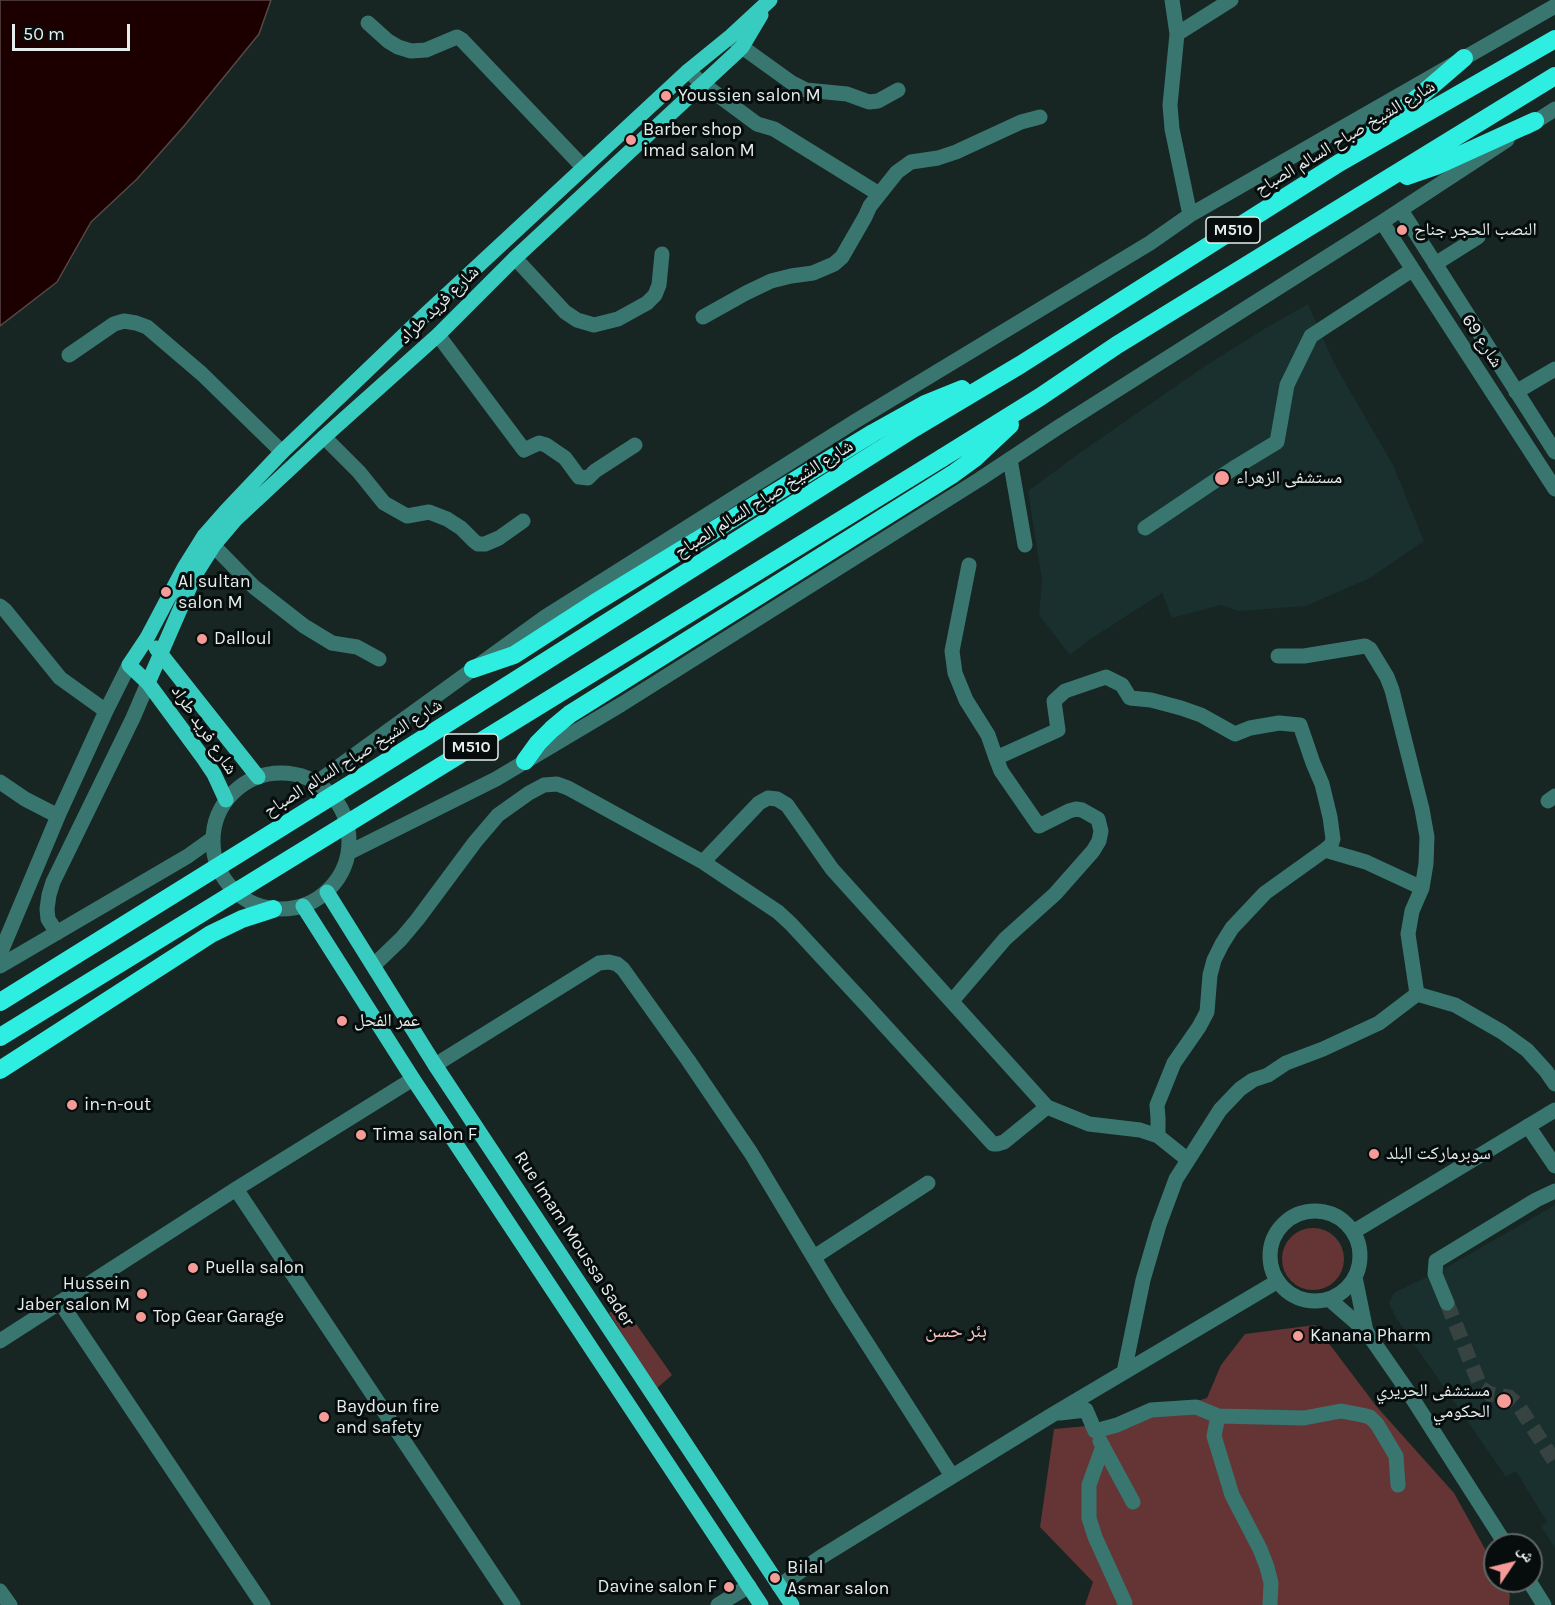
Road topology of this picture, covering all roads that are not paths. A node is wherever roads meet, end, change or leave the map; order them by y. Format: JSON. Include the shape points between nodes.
{"nodes":[{"id":1,"x":1172,"y":0,"type":"edge"},
{"id":2,"x":1231,"y":0,"type":"edge"},
{"id":3,"x":770,"y":1,"type":"edge"},
{"id":4,"x":1555,"y":6,"type":"edge"},
{"id":5,"x":368,"y":22,"type":"dead end"},
{"id":6,"x":1177,"y":34,"type":"junction"},
{"id":7,"x":1555,"y":39,"type":"edge"},
{"id":8,"x":736,"y":41,"type":"junction"},
{"id":9,"x":1464,"y":58,"type":"junction"},
{"id":10,"x":688,"y":71,"type":"junction"},
{"id":11,"x":1555,"y":76,"type":"edge"},
{"id":12,"x":703,"y":84,"type":"junction"},
{"id":13,"x":898,"y":90,"type":"dead end"},
{"id":14,"x":1555,"y":109,"type":"edge"},
{"id":15,"x":1040,"y":117,"type":"dead end"},
{"id":16,"x":1535,"y":121,"type":"junction"},
{"id":17,"x":1339,"y":163,"type":"junction"},
{"id":18,"x":583,"y":167,"type":"junction"},
{"id":19,"x":1377,"y":185,"type":"junction"},
{"id":20,"x":879,"y":194,"type":"junction"},
{"id":21,"x":1401,"y":210,"type":"junction"},
{"id":22,"x":1190,"y":215,"type":"junction"},
{"id":23,"x":1382,"y":222,"type":"junction"},
{"id":24,"x":1478,"y":237,"type":"dead end"},
{"id":25,"x":662,"y":254,"type":"dead end"},
{"id":26,"x":515,"y":258,"type":"junction"},
{"id":27,"x":1435,"y":264,"type":"junction"},
{"id":28,"x":1412,"y":270,"type":"junction"},
{"id":29,"x":703,"y":317,"type":"dead end"},
{"id":30,"x":438,"y":335,"type":"junction"},
{"id":31,"x":69,"y":355,"type":"dead end"},
{"id":32,"x":1020,"y":364,"type":"junction"},
{"id":33,"x":1555,"y":369,"type":"edge"},
{"id":34,"x":1516,"y":392,"type":"junction"},
{"id":35,"x":1040,"y":397,"type":"junction"},
{"id":36,"x":324,"y":437,"type":"junction"},
{"id":37,"x":635,"y":445,"type":"dead end"},
{"id":38,"x":282,"y":452,"type":"junction"},
{"id":39,"x":1555,"y":452,"type":"edge"},
{"id":40,"x":1010,"y":459,"type":"junction"},
{"id":41,"x":1553,"y":483,"type":"edge"},
{"id":42,"x":523,"y":521,"type":"dead end"},
{"id":43,"x":1145,"y":528,"type":"dead end"},
{"id":44,"x":209,"y":540,"type":"junction"},
{"id":45,"x":1025,"y":545,"type":"dead end"},
{"id":46,"x":969,"y":565,"type":"dead end"},
{"id":47,"x":0,"y":606,"type":"edge"},
{"id":48,"x":147,"y":638,"type":"junction"},
{"id":49,"x":161,"y":653,"type":"junction"},
{"id":50,"x":1278,"y":656,"type":"dead end"},
{"id":51,"x":379,"y":659,"type":"dead end"},
{"id":52,"x":129,"y":665,"type":"junction"},
{"id":53,"x":473,"y":669,"type":"junction"},
{"id":54,"x":148,"y":683,"type":"junction"},
{"id":55,"x":106,"y":711,"type":"junction"},
{"id":56,"x":996,"y":758,"type":"junction"},
{"id":57,"x":525,"y":761,"type":"junction"},
{"id":58,"x":258,"y":777,"type":"junction"},
{"id":59,"x":0,"y":782,"type":"edge"},
{"id":60,"x":316,"y":783,"type":"junction"},
{"id":61,"x":226,"y":800,"type":"junction"},
{"id":62,"x":58,"y":816,"type":"junction"},
{"id":63,"x":213,"y":838,"type":"junction"},
{"id":64,"x":1325,"y":850,"type":"junction"},
{"id":65,"x":348,"y":853,"type":"junction"},
{"id":66,"x":702,"y":862,"type":"junction"},
{"id":67,"x":1422,"y":888,"type":"junction"},
{"id":68,"x":327,"y":892,"type":"junction"},
{"id":69,"x":303,"y":906,"type":"junction"},
{"id":70,"x":273,"y":909,"type":"junction"},
{"id":71,"x":57,"y":933,"type":"junction"},
{"id":72,"x":0,"y":954,"type":"edge"},
{"id":73,"x":374,"y":965,"type":"junction"},
{"id":74,"x":0,"y":966,"type":"edge"},
{"id":75,"x":1417,"y":994,"type":"junction"},
{"id":76,"x":952,"y":1001,"type":"junction"},
{"id":77,"x":0,"y":1002,"type":"edge"},
{"id":78,"x":0,"y":1037,"type":"edge"},
{"id":79,"x":435,"y":1065,"type":"junction"},
{"id":80,"x":0,"y":1070,"type":"edge"},
{"id":81,"x":412,"y":1079,"type":"junction"},
{"id":82,"x":1555,"y":1084,"type":"edge"},
{"id":83,"x":1047,"y":1107,"type":"junction"},
{"id":84,"x":1555,"y":1110,"type":"edge"},
{"id":85,"x":1528,"y":1126,"type":"junction"},
{"id":86,"x":1158,"y":1136,"type":"junction"},
{"id":87,"x":1188,"y":1160,"type":"junction"},
{"id":88,"x":1555,"y":1166,"type":"edge"},
{"id":89,"x":928,"y":1183,"type":"dead end"},
{"id":90,"x":236,"y":1189,"type":"junction"},
{"id":91,"x":1555,"y":1191,"type":"edge"},
{"id":92,"x":1353,"y":1232,"type":"junction"},
{"id":93,"x":814,"y":1257,"type":"junction"},
{"id":94,"x":1355,"y":1277,"type":"junction"},
{"id":95,"x":1278,"y":1281,"type":"junction"},
{"id":96,"x":1329,"y":1299,"type":"junction"},
{"id":97,"x":60,"y":1302,"type":"junction"},
{"id":98,"x":1447,"y":1303,"type":"tunnel mouth"},
{"id":99,"x":1366,"y":1331,"type":"junction"},
{"id":100,"x":0,"y":1341,"type":"edge"},
{"id":101,"x":1124,"y":1371,"type":"junction"},
{"id":102,"x":1052,"y":1415,"type":"junction"},
{"id":103,"x":1218,"y":1416,"type":"junction"},
{"id":104,"x":1095,"y":1431,"type":"junction"},
{"id":105,"x":1103,"y":1446,"type":"junction"},
{"id":106,"x":952,"y":1476,"type":"junction"},
{"id":107,"x":1398,"y":1485,"type":"dead end"},
{"id":108,"x":1132,"y":1502,"type":"dead end"},
{"id":109,"x":1498,"y":1533,"type":"edge"},
{"id":110,"x":749,"y":1586,"type":"junction"},
{"id":111,"x":779,"y":1586,"type":"junction"},
{"id":112,"x":0,"y":1591,"type":"edge"},
{"id":113,"x":1125,"y":1603,"type":"dead end"},
{"id":114,"x":10,"y":1605,"type":"edge"},
{"id":115,"x":263,"y":1605,"type":"edge"},
{"id":116,"x":513,"y":1605,"type":"edge"},
{"id":117,"x":718,"y":1605,"type":"edge"},
{"id":118,"x":761,"y":1605,"type":"edge"},
{"id":119,"x":792,"y":1605,"type":"edge"},
{"id":120,"x":1270,"y":1605,"type":"edge"}],
"edges":[{"from":1,"to":6,"type":"street"},
{"from":2,"to":6,"type":"street"},
{"from":3,"to":8,"type":"main road","name":"شارع فريد طراد"},
{"from":4,"to":9,"type":"street","name":"شارع الشيخ صباح السالم الصباح"},
{"from":5,"to":18,"type":"street","via":[[388,41],[411,51],[426,50],[457,37],[462,40]]},
{"from":6,"to":22,"type":"street","via":[[1170,105]]},
{"from":7,"to":17,"type":"highway","name":"شارع الشيخ صباح السالم الصباح","number":"M510"},
{"from":8,"to":10,"type":"main road","name":"شارع فريد طراد"},
{"from":8,"to":12,"type":"main road","name":"شارع فريد طراد"},
{"from":8,"to":13,"type":"street","via":[[806,90],[847,94],[869,102]]},
{"from":9,"to":17,"type":"highway"},
{"from":9,"to":22,"type":"street","name":"شارع الشيخ صباح السالم الصباح"},
{"from":10,"to":12,"type":"street"},
{"from":10,"to":18,"type":"main road","name":"شارع فريد طراد"},
{"from":11,"to":19,"type":"highway","number":"M510"},
{"from":12,"to":20,"type":"street","via":[[757,124],[774,129]]},
{"from":12,"to":26,"type":"main road","name":"شارع فريد طراد"},
{"from":14,"to":16,"type":"street"},
{"from":15,"to":20,"type":"street","via":[[956,152],[910,162]]},
{"from":16,"to":19,"type":"highway","via":[[1437,166]]},
{"from":16,"to":21,"type":"street"},
{"from":17,"to":32,"type":"highway","name":"شارع الشيخ صباح السالم الصباح","number":"M510"},
{"from":18,"to":38,"type":"main road","name":"شارع فريد طراد"},
{"from":19,"to":35,"type":"highway","number":"M510","via":[[1117,345]]},
{"from":20,"to":29,"type":"street","via":[[834,264],[813,273],[771,281]]},
{"from":21,"to":23,"type":"street"},
{"from":21,"to":27,"type":"street","name":"شارع 69"},
{"from":22,"to":53,"type":"street","name":"شارع الشيخ صباح السالم الصباح","via":[[545,617]]},
{"from":23,"to":28,"type":"street","name":"شارع 69"},
{"from":23,"to":40,"type":"street"},
{"from":24,"to":27,"type":"street"},
{"from":25,"to":26,"type":"street","via":[[656,295],[618,319],[594,325],[565,312]]},
{"from":26,"to":30,"type":"main road","name":"شارع فريد طراد"},
{"from":27,"to":34,"type":"street","name":"شارع 69"},
{"from":28,"to":41,"type":"street","name":"شارع 69"},
{"from":28,"to":43,"type":"street","via":[[1311,336],[1287,385],[1277,442]]},
{"from":30,"to":36,"type":"main road","name":"شارع فريد طراد"},
{"from":30,"to":37,"type":"street","via":[[524,450],[540,443],[565,458],[579,477],[588,478]]},
{"from":31,"to":38,"type":"street","via":[[114,324],[124,321],[147,327]]},
{"from":32,"to":53,"type":"highway","via":[[899,418],[514,655]]},
{"from":32,"to":77,"type":"highway","name":"شارع الشيخ صباح السالم الصباح","number":"M510","bridge":true},
{"from":33,"to":34,"type":"street"},
{"from":34,"to":39,"type":"street","name":"شارع 69"},
{"from":35,"to":57,"type":"highway","via":[[975,458],[952,474],[570,714],[538,743]]},
{"from":35,"to":78,"type":"highway","number":"M510","bridge":true},
{"from":36,"to":42,"type":"street","via":[[384,503],[407,516],[429,512],[447,519],[478,544],[499,538]]},
{"from":36,"to":44,"type":"main road","name":"شارع فريد طراد"},
{"from":38,"to":44,"type":"main road","name":"شارع فريد طراد","via":[[226,511]]},
{"from":40,"to":45,"type":"street"},
{"from":40,"to":57,"type":"street"},
{"from":44,"to":48,"type":"main road","name":"شارع فريد طراد","via":[[184,568]]},
{"from":44,"to":49,"type":"main road","name":"شارع فريد طراد"},
{"from":44,"to":51,"type":"street","via":[[254,587],[304,626],[332,643],[357,647]]},
{"from":46,"to":56,"type":"street","via":[[952,651],[955,673]]},
{"from":47,"to":55,"type":"street","via":[[60,678]]},
{"from":48,"to":49,"type":"main road","name":"شارع فريد طراد"},
{"from":48,"to":52,"type":"main road","name":"شارع فريد طراد"},
{"from":49,"to":54,"type":"main road","name":"شارع فريد طراد"},
{"from":49,"to":58,"type":"main road","name":"شارع فريد طراد"},
{"from":50,"to":67,"type":"street","via":[[1365,646],[1377,660],[1392,690],[1422,809],[1427,837]]},
{"from":52,"to":54,"type":"main road","name":"شارع فريد طراد"},
{"from":52,"to":55,"type":"street"},
{"from":53,"to":60,"type":"street","name":"شارع الشيخ صباح السالم الصباح"},
{"from":54,"to":61,"type":"main road","name":"شارع فريد طراد","via":[[214,774]]},
{"from":54,"to":71,"type":"street","via":[[53,882],[47,909]]},
{"from":55,"to":62,"type":"street"},
{"from":56,"to":64,"type":"street","via":[[1058,730],[1054,701],[1065,691],[1106,677],[1122,685],[1130,698],[1181,708],[1235,734],[1278,723],[1300,725],[1332,825],[1333,839]]},
{"from":56,"to":76,"type":"street","via":[[1039,826],[1076,809],[1098,819],[1101,831],[1094,851],[1055,894],[1005,939]]},
{"from":57,"to":65,"type":"street"},
{"from":58,"to":60,"type":"street","via":[[298,775]]},
{"from":58,"to":61,"type":"street","via":[[240,786]]},
{"from":59,"to":62,"type":"street"},
{"from":60,"to":65,"type":"street","via":[[329,793],[346,820]]},
{"from":61,"to":63,"type":"street"},
{"from":62,"to":72,"type":"street"},
{"from":63,"to":70,"type":"street","via":[[215,858],[223,877],[253,903]]},
{"from":63,"to":71,"type":"street"},
{"from":64,"to":67,"type":"street","via":[[1366,862]]},
{"from":64,"to":86,"type":"street","via":[[1265,893],[1221,944],[1210,975],[1207,1012],[1174,1063],[1157,1106]]},
{"from":65,"to":68,"type":"street"},
{"from":66,"to":73,"type":"street","via":[[568,788],[544,785],[514,802],[489,824],[417,920]]},
{"from":66,"to":76,"type":"street","via":[[759,803],[777,799],[787,806],[832,869]]},
{"from":66,"to":83,"type":"street","via":[[791,924],[993,1144],[1004,1142]]},
{"from":67,"to":75,"type":"street","via":[[1408,934]]},
{"from":68,"to":69,"type":"street"},
{"from":68,"to":73,"type":"main road","name":"Rue Imam Moussa Sader"},
{"from":69,"to":70,"type":"street"},
{"from":69,"to":81,"type":"main road"},
{"from":70,"to":80,"type":"highway","via":[[211,934]]},
{"from":71,"to":74,"type":"street"},
{"from":73,"to":79,"type":"main road","name":"Rue Imam Moussa Sader"},
{"from":75,"to":82,"type":"street","via":[[1455,1005],[1502,1032],[1527,1050]]},
{"from":75,"to":87,"type":"street","via":[[1379,1023],[1286,1063],[1240,1089]]},
{"from":76,"to":83,"type":"street"},
{"from":79,"to":93,"type":"street","via":[[584,971],[599,963],[617,964],[744,1144]]},
{"from":79,"to":111,"type":"main road","name":"Rue Imam Moussa Sader"},
{"from":81,"to":90,"type":"street"},
{"from":81,"to":110,"type":"main road"},
{"from":83,"to":86,"type":"street","via":[[1089,1124]]},
{"from":84,"to":85,"type":"street"},
{"from":85,"to":88,"type":"street"},
{"from":85,"to":92,"type":"street"},
{"from":86,"to":87,"type":"street"},
{"from":87,"to":101,"type":"street","via":[[1176,1179],[1159,1225]]},
{"from":89,"to":93,"type":"street"},
{"from":90,"to":97,"type":"street"},
{"from":90,"to":116,"type":"street"},
{"from":91,"to":98,"type":"street","via":[[1436,1261],[1435,1274]]},
{"from":92,"to":94,"type":"street","via":[[1360,1262]]},
{"from":92,"to":95,"type":"street","via":[[1329,1213],[1313,1211],[1285,1223],[1270,1251]]},
{"from":93,"to":106,"type":"street"},
{"from":94,"to":96,"type":"street","via":[[1349,1287]]},
{"from":94,"to":99,"type":"street"},
{"from":95,"to":96,"type":"street","via":[[1306,1300]]},
{"from":95,"to":101,"type":"street"},
{"from":96,"to":99,"type":"street"},
{"from":97,"to":100,"type":"street"},
{"from":97,"to":115,"type":"street"},
{"from":99,"to":109,"type":"street"},
{"from":101,"to":102,"type":"street"},
{"from":102,"to":104,"type":"street","via":[[1086,1410]]},
{"from":102,"to":106,"type":"street"},
{"from":103,"to":104,"type":"street","via":[[1196,1407],[1151,1410]]},
{"from":103,"to":107,"type":"street","via":[[1304,1418],[1341,1411],[1370,1417],[1396,1456]]},
{"from":103,"to":120,"type":"street","via":[[1214,1436],[1232,1495],[1267,1567]]},
{"from":104,"to":105,"type":"street"},
{"from":105,"to":108,"type":"street"},
{"from":105,"to":113,"type":"street","via":[[1089,1485],[1089,1518]]},
{"from":106,"to":111,"type":"street"},
{"from":110,"to":117,"type":"street"},
{"from":110,"to":118,"type":"main road"},
{"from":111,"to":119,"type":"main road","name":"Rue Imam Moussa Sader"},
{"from":112,"to":114,"type":"street"}]}
